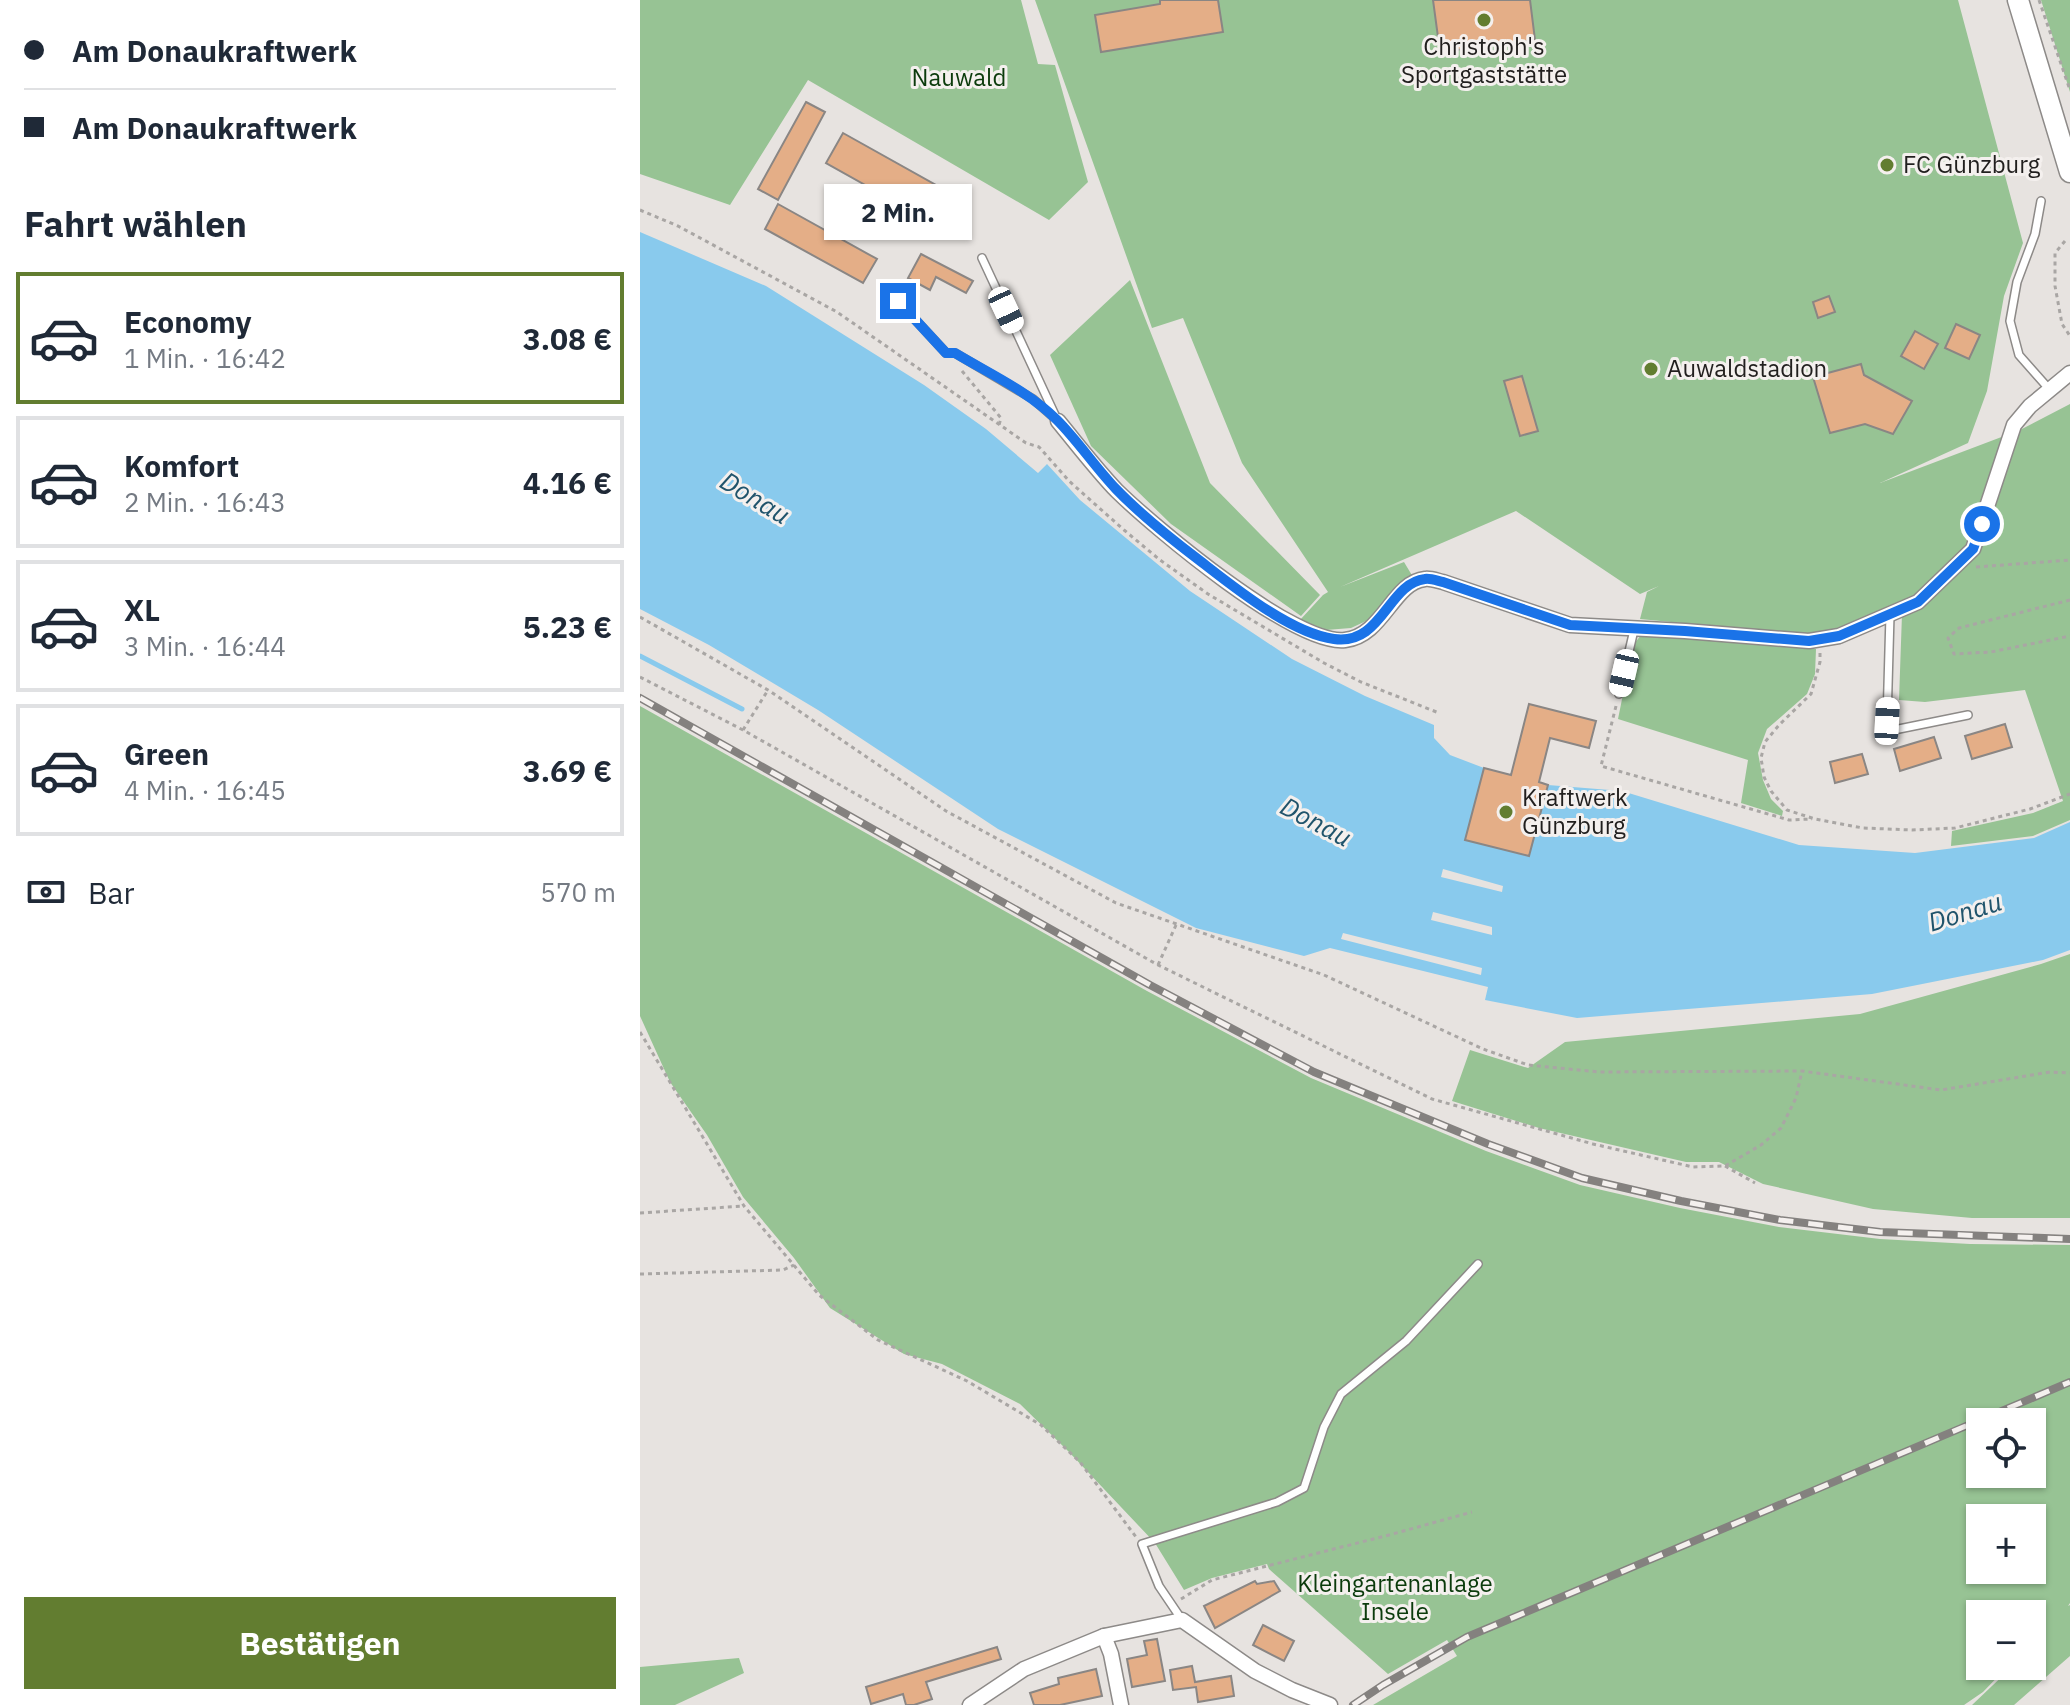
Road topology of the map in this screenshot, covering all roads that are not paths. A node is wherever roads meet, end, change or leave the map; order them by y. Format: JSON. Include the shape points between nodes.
{"nodes":[{"id":1,"x":2018,"y":0,"type":"edge"},
{"id":2,"x":2070,"y":172,"type":"edge"},
{"id":3,"x":2041,"y":201,"type":"dead end"},
{"id":4,"x":982,"y":258,"type":"dead end"},
{"id":5,"x":898,"y":301,"type":"dead end"},
{"id":6,"x":2070,"y":372,"type":"edge"},
{"id":7,"x":2050,"y":390,"type":"junction"},
{"id":8,"x":2070,"y":390,"type":"edge"},
{"id":9,"x":1058,"y":421,"type":"junction"},
{"id":10,"x":1890,"y":615,"type":"junction"},
{"id":11,"x":1634,"y":630,"type":"junction"},
{"id":12,"x":1619,"y":694,"type":"road end"},
{"id":13,"x":1968,"y":715,"type":"dead end"},
{"id":14,"x":1478,"y":1264,"type":"dead end"},
{"id":15,"x":1182,"y":1620,"type":"junction"},
{"id":16,"x":1104,"y":1636,"type":"junction"},
{"id":17,"x":970,"y":1705,"type":"edge"},
{"id":18,"x":1121,"y":1705,"type":"edge"},
{"id":19,"x":1330,"y":1705,"type":"edge"}],
"edges":[{"from":1,"to":2,"type":"main road"},
{"from":3,"to":7,"type":"lane","via":[[2010,321],[2019,355]]},
{"from":4,"to":9,"type":"lane"},
{"from":5,"to":9,"type":"lane","via":[[946,353],[955,353],[1033,399]]},
{"from":6,"to":7,"type":"street"},
{"from":7,"to":8,"type":"street"},
{"from":7,"to":10,"type":"street","via":[[2014,425],[1973,549],[1918,602]]},
{"from":9,"to":11,"type":"street","via":[[1116,489],[1165,533],[1250,599],[1311,634],[1345,640],[1369,631],[1408,585],[1425,578],[1570,625]]},
{"from":10,"to":11,"type":"street","via":[[1839,636],[1809,641]]},
{"from":10,"to":13,"type":"lane","via":[[1889,731]]},
{"from":11,"to":12,"type":"lane"},
{"from":14,"to":15,"type":"lane","via":[[1406,1341],[1341,1394],[1304,1488],[1277,1502],[1142,1544],[1159,1586]]},
{"from":15,"to":16,"type":"street"},
{"from":15,"to":19,"type":"street","via":[[1255,1671]]},
{"from":16,"to":17,"type":"street","via":[[1024,1669]]},
{"from":16,"to":18,"type":"street"}]}
